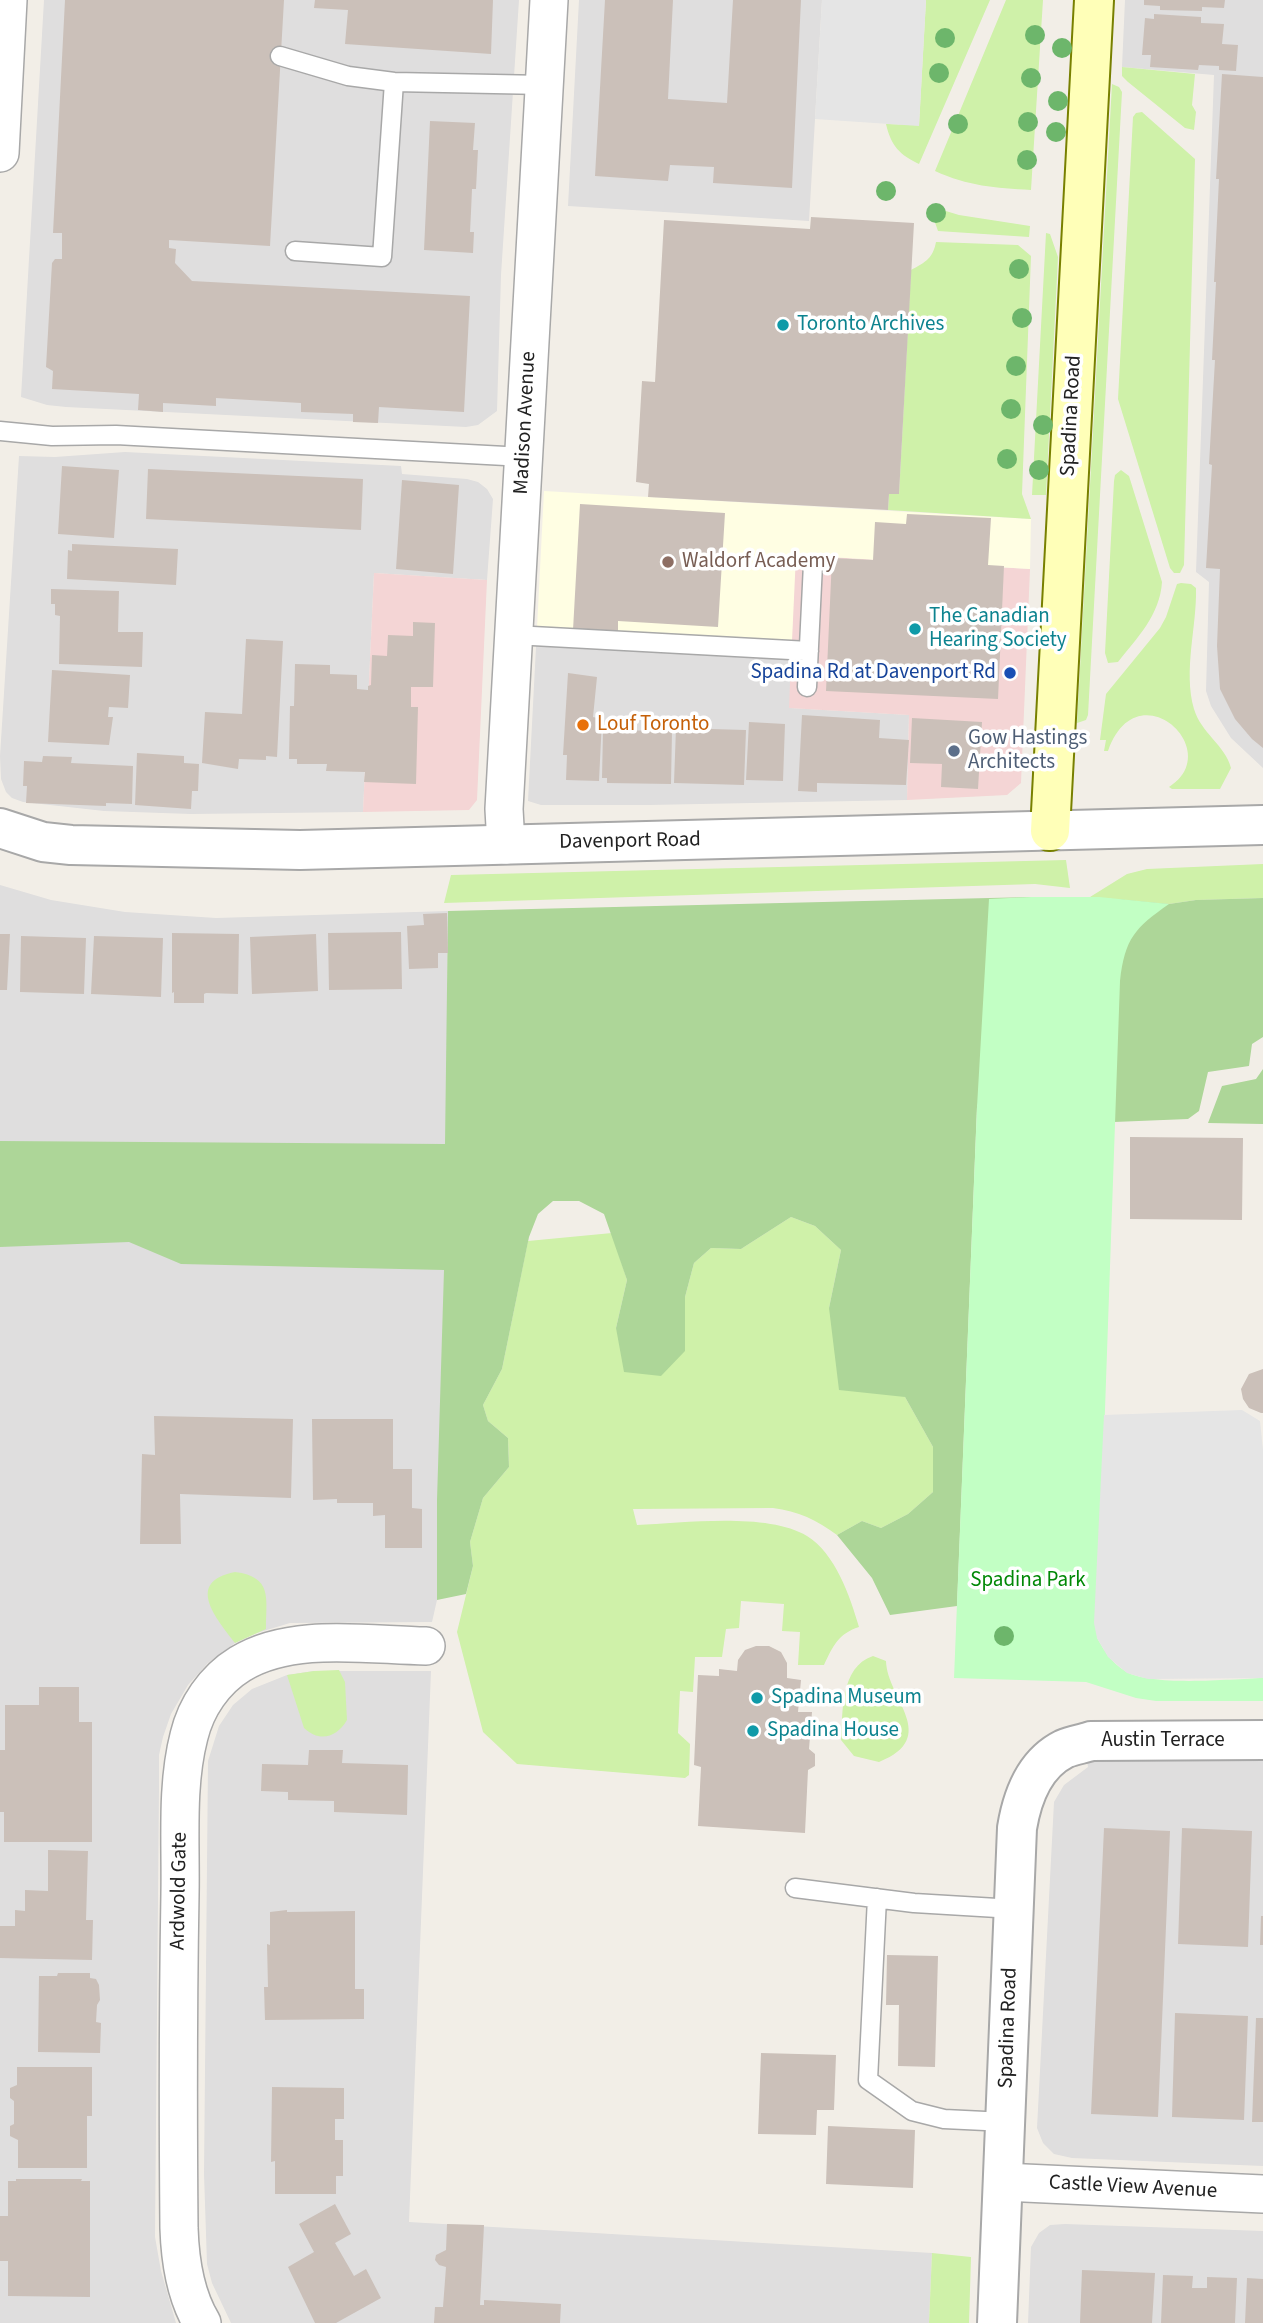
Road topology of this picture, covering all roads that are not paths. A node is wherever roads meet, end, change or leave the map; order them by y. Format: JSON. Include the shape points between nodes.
{"nodes":[{"id":1,"x":8,"y":0,"type":"edge"},
{"id":2,"x":549,"y":0,"type":"edge"},
{"id":3,"x":1094,"y":0,"type":"edge"},
{"id":4,"x":281,"y":55,"type":"dead end"},
{"id":5,"x":394,"y":82,"type":"junction"},
{"id":6,"x":544,"y":85,"type":"junction"},
{"id":7,"x":0,"y":153,"type":"edge"},
{"id":8,"x":295,"y":251,"type":"dead end"},
{"id":9,"x":0,"y":431,"type":"edge"},
{"id":10,"x":524,"y":457,"type":"junction"},
{"id":11,"x":813,"y":564,"type":"dead end"},
{"id":12,"x":514,"y":635,"type":"junction"},
{"id":13,"x":809,"y":651,"type":"junction"},
{"id":14,"x":807,"y":687,"type":"dead end"},
{"id":15,"x":1263,"y":825,"type":"edge"},
{"id":16,"x":0,"y":828,"type":"edge"},
{"id":17,"x":1050,"y":831,"type":"junction"},
{"id":18,"x":506,"y":845,"type":"junction"},
{"id":19,"x":426,"y":1646,"type":"dead end"},
{"id":20,"x":1263,"y":1740,"type":"edge"},
{"id":21,"x":1065,"y":1749,"type":"joint"},
{"id":22,"x":795,"y":1888,"type":"dead end"},
{"id":23,"x":877,"y":1898,"type":"junction"},
{"id":24,"x":1014,"y":1909,"type":"junction"},
{"id":25,"x":1006,"y":2122,"type":"junction"},
{"id":26,"x":1003,"y":2182,"type":"junction"},
{"id":27,"x":1263,"y":2194,"type":"edge"},
{"id":28,"x":202,"y":2323,"type":"edge"},
{"id":29,"x":997,"y":2323,"type":"edge"}],
"edges":[{"from":1,"to":7,"type":"street"},
{"from":2,"to":6,"type":"street","name":"Madison Avenue"},
{"from":3,"to":17,"type":"main road","name":"Spadina Road"},
{"from":4,"to":5,"type":"lane","via":[[348,76]]},
{"from":5,"to":6,"type":"lane"},
{"from":5,"to":8,"type":"lane","via":[[382,257]]},
{"from":6,"to":10,"type":"street","name":"Madison Avenue"},
{"from":9,"to":10,"type":"lane"},
{"from":10,"to":12,"type":"street","name":"Madison Avenue"},
{"from":11,"to":13,"type":"lane"},
{"from":12,"to":13,"type":"lane"},
{"from":12,"to":18,"type":"street","name":"Madison Avenue"},
{"from":13,"to":14,"type":"lane"},
{"from":15,"to":17,"type":"street","name":"Davenport Road"},
{"from":16,"to":18,"type":"street","name":"Davenport Road","via":[[43,842],[108,848]]},
{"from":17,"to":18,"type":"street","name":"Davenport Road"},
{"from":19,"to":28,"type":"street","name":"Ardwold Gate","via":[[293,1644],[266,1651],[239,1664],[207,1695],[189,1734],[182,1784],[179,2228],[187,2288]]},
{"from":20,"to":21,"type":"street","name":"Austin Terrace","via":[[1091,1741]]},
{"from":21,"to":24,"type":"street","name":"Spadina Road","via":[[1031,1783],[1021,1803]]},
{"from":22,"to":23,"type":"lane"},
{"from":23,"to":24,"type":"lane"},
{"from":23,"to":25,"type":"lane","via":[[868,2080],[912,2111],[944,2119]]},
{"from":24,"to":25,"type":"street","name":"Spadina Road"},
{"from":25,"to":26,"type":"street","name":"Spadina Road"},
{"from":26,"to":27,"type":"street","name":"Castle View Avenue"},
{"from":26,"to":29,"type":"street","name":"Spadina Road"}]}
